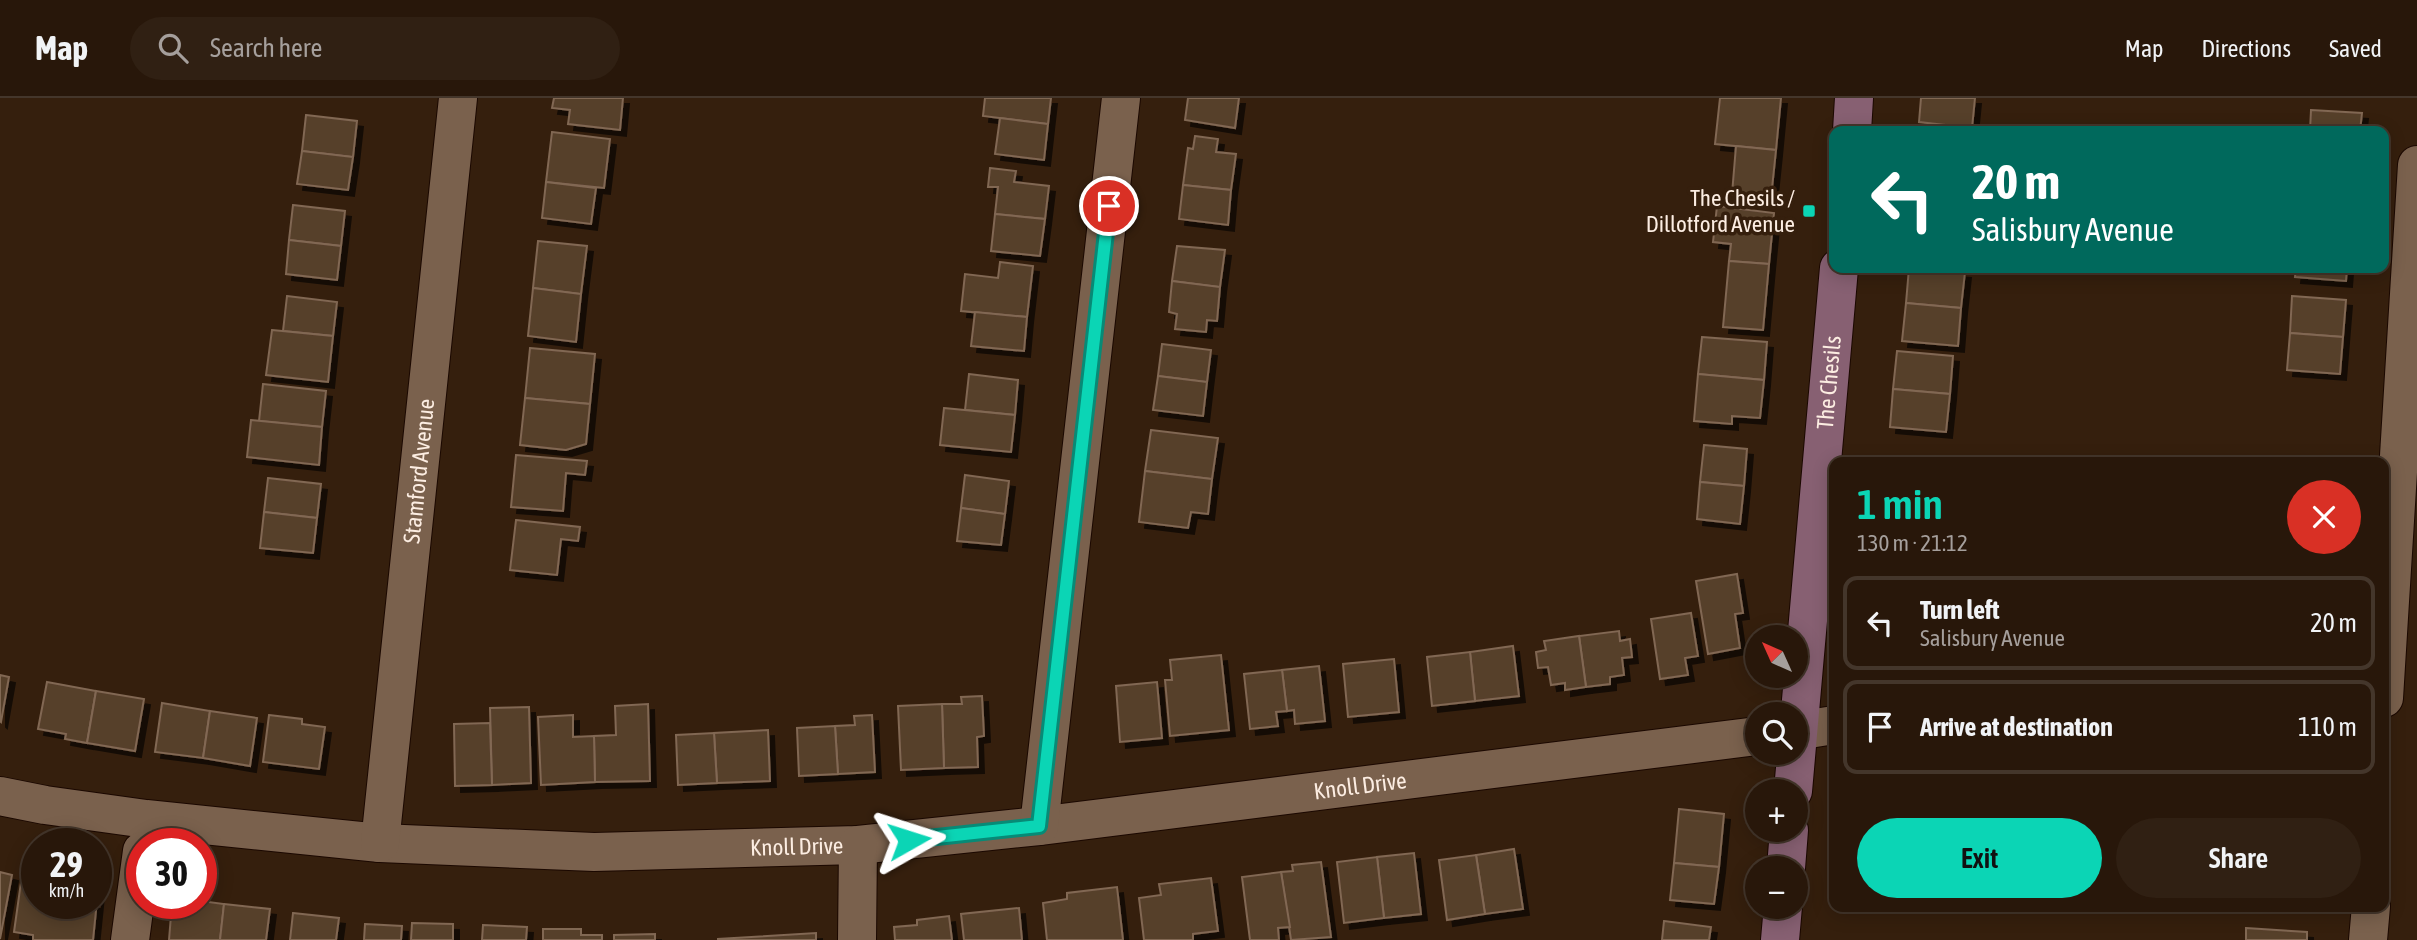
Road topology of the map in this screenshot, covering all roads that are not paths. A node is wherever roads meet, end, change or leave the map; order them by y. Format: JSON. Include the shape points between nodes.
{"nodes":[{"id":1,"x":458,"y":98,"type":"edge"},
{"id":2,"x":1121,"y":98,"type":"edge"},
{"id":3,"x":1854,"y":98,"type":"edge"},
{"id":4,"x":1852,"y":126,"type":"edge"},
{"id":5,"x":2417,"y":165,"type":"edge"},
{"id":6,"x":1839,"y":273,"type":"edge"},
{"id":7,"x":2396,"y":641,"type":"edge"},
{"id":8,"x":2389,"y":674,"type":"edge"},
{"id":9,"x":1809,"y":729,"type":"edge"},
{"id":10,"x":1745,"y":738,"type":"edge"},
{"id":11,"x":1796,"y":779,"type":"edge"},
{"id":12,"x":0,"y":796,"type":"edge"},
{"id":13,"x":1039,"y":826,"type":"junction"},
{"id":14,"x":126,"y":832,"type":"edge"},
{"id":15,"x":217,"y":840,"type":"edge"},
{"id":16,"x":380,"y":844,"type":"junction"},
{"id":17,"x":858,"y":845,"type":"junction"},
{"id":18,"x":2370,"y":912,"type":"edge"},
{"id":19,"x":133,"y":919,"type":"edge"},
{"id":20,"x":1782,"y":919,"type":"edge"},
{"id":21,"x":130,"y":940,"type":"edge"},
{"id":22,"x":857,"y":940,"type":"edge"},
{"id":23,"x":1780,"y":940,"type":"edge"},
{"id":24,"x":2368,"y":940,"type":"edge"}],
"edges":[{"from":1,"to":16,"type":"street","name":"Stamford Avenue"},
{"from":2,"to":13,"type":"street"},
{"from":3,"to":4,"type":"street"},
{"from":5,"to":7,"type":"street"},
{"from":6,"to":9,"type":"street","name":"The Chesils"},
{"from":7,"to":8,"type":"street"},
{"from":9,"to":11,"type":"street","name":"The Chesils"},
{"from":10,"to":13,"type":"street","name":"Knoll Drive"},
{"from":12,"to":14,"type":"street","name":"Knoll Drive","via":[[45,805]]},
{"from":13,"to":17,"type":"street","name":"Knoll Drive"},
{"from":15,"to":16,"type":"street","name":"Knoll Drive"},
{"from":16,"to":17,"type":"street","name":"Knoll Drive","via":[[594,852]]},
{"from":17,"to":22,"type":"street"},
{"from":18,"to":24,"type":"street"},
{"from":19,"to":21,"type":"street"},
{"from":20,"to":23,"type":"street"}]}
